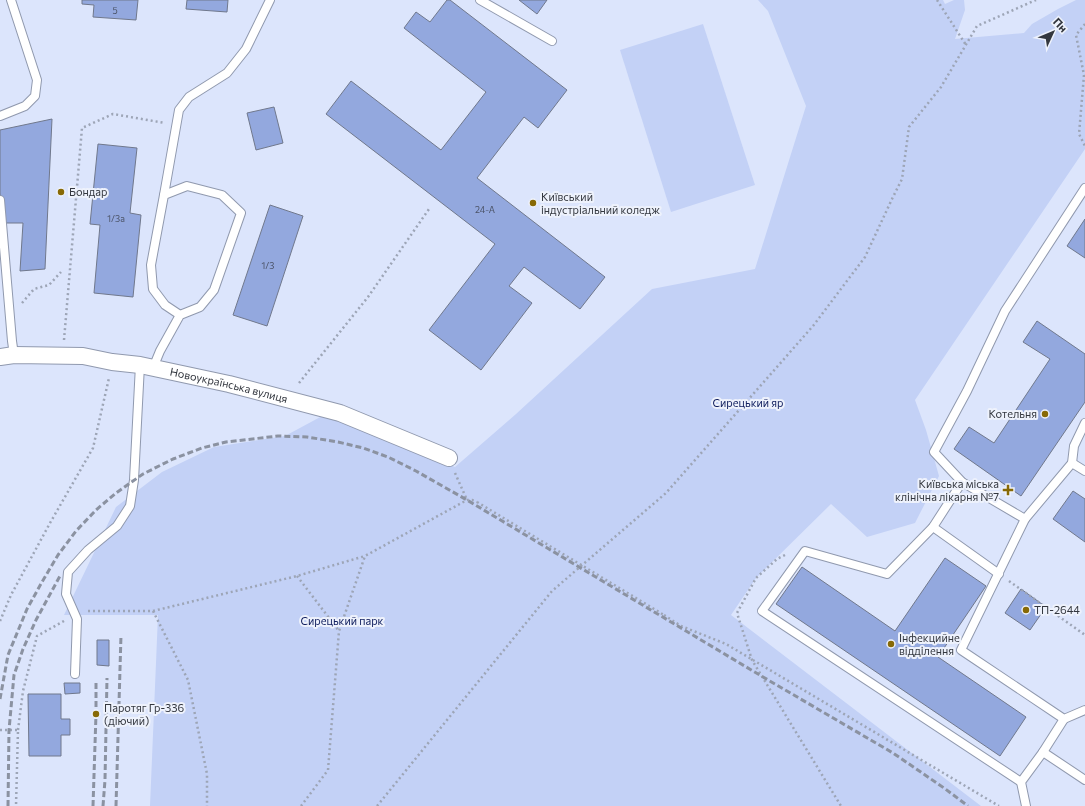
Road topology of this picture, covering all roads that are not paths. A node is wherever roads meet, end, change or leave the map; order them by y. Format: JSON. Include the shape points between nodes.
{"nodes":[{"id":1,"x":11,"y":0,"type":"edge"},
{"id":2,"x":270,"y":0,"type":"edge"},
{"id":3,"x":480,"y":0,"type":"edge"},
{"id":4,"x":552,"y":41,"type":"dead end"},
{"id":5,"x":0,"y":116,"type":"edge"},
{"id":6,"x":1085,"y":188,"type":"edge"},
{"id":7,"x":164,"y":195,"type":"junction"},
{"id":8,"x":0,"y":200,"type":"edge"},
{"id":9,"x":180,"y":314,"type":"junction"},
{"id":10,"x":7,"y":356,"type":"edge"},
{"id":11,"x":146,"y":367,"type":"junction"},
{"id":12,"x":1085,"y":423,"type":"edge"},
{"id":13,"x":449,"y":458,"type":"road end"},
{"id":14,"x":1072,"y":463,"type":"junction"},
{"id":15,"x":1085,"y":471,"type":"edge"},
{"id":16,"x":962,"y":482,"type":"junction"},
{"id":17,"x":1025,"y":520,"type":"junction"},
{"id":18,"x":932,"y":527,"type":"junction"},
{"id":19,"x":998,"y":574,"type":"junction"},
{"id":20,"x":75,"y":674,"type":"dead end"},
{"id":21,"x":1085,"y":710,"type":"edge"},
{"id":22,"x":1064,"y":719,"type":"junction"},
{"id":23,"x":1043,"y":752,"type":"junction"},
{"id":24,"x":1085,"y":780,"type":"edge"},
{"id":25,"x":1021,"y":782,"type":"junction"},
{"id":26,"x":1026,"y":806,"type":"edge"}],
"edges":[{"from":1,"to":5,"type":"lane","via":[[37,80],[35,96],[25,106]]},
{"from":2,"to":7,"type":"lane","via":[[246,48],[227,73],[189,97],[178,110]]},
{"from":3,"to":4,"type":"lane"},
{"from":6,"to":16,"type":"lane","via":[[1005,310],[967,391],[934,452]]},
{"from":7,"to":9,"type":"lane","via":[[151,265],[153,289],[164,305]]},
{"from":7,"to":9,"type":"lane","via":[[187,186],[222,195],[241,213],[214,290],[200,307]]},
{"from":8,"to":10,"type":"lane","via":[[10,317]]},
{"from":9,"to":11,"type":"lane","via":[[160,351]]},
{"from":10,"to":11,"type":"street","name":"Новоукраїнська вулиця","via":[[83,356]]},
{"from":11,"to":13,"type":"street","name":"Новоукраїнська вулиця","via":[[229,384],[340,413]]},
{"from":11,"to":20,"type":"lane","via":[[130,506],[117,526],[88,550],[68,572],[66,594],[77,619]]},
{"from":12,"to":14,"type":"lane","via":[[1074,446]]},
{"from":14,"to":15,"type":"lane"},
{"from":14,"to":17,"type":"lane"},
{"from":16,"to":17,"type":"lane"},
{"from":16,"to":18,"type":"lane"},
{"from":17,"to":19,"type":"lane"},
{"from":18,"to":19,"type":"lane"},
{"from":18,"to":25,"type":"lane","via":[[887,574],[805,552],[762,611]]},
{"from":19,"to":22,"type":"lane","via":[[961,650]]},
{"from":21,"to":22,"type":"lane"},
{"from":22,"to":23,"type":"lane"},
{"from":23,"to":24,"type":"lane"},
{"from":23,"to":25,"type":"lane"},
{"from":25,"to":26,"type":"lane"}]}
